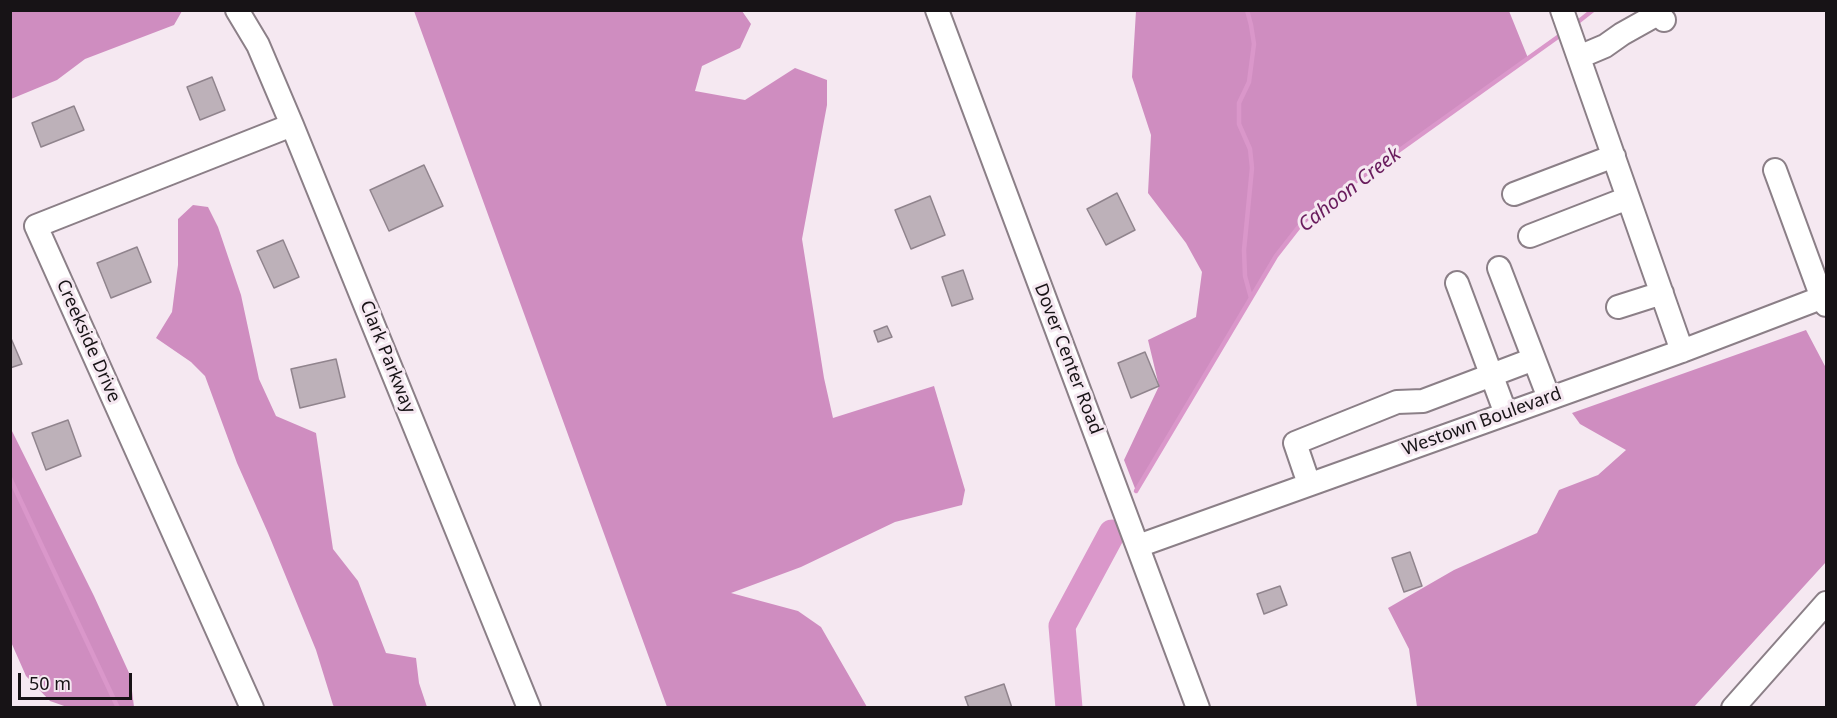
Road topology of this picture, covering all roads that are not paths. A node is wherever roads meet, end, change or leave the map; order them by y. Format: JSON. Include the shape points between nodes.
{"nodes":[{"id":1,"x":237,"y":10,"type":"edge"},
{"id":2,"x":937,"y":10,"type":"edge"},
{"id":3,"x":1564,"y":15,"type":"edge"},
{"id":4,"x":1664,"y":20,"type":"dead end"},
{"id":5,"x":1577,"y":50,"type":"junction"},
{"id":6,"x":292,"y":124,"type":"junction"},
{"id":7,"x":1614,"y":156,"type":"junction"},
{"id":8,"x":1775,"y":170,"type":"dead end"},
{"id":9,"x":1514,"y":194,"type":"dead end"},
{"id":10,"x":1628,"y":198,"type":"junction"},
{"id":11,"x":1530,"y":236,"type":"dead end"},
{"id":12,"x":1498,"y":268,"type":"dead end"},
{"id":13,"x":1456,"y":283,"type":"dead end"},
{"id":14,"x":1662,"y":293,"type":"junction"},
{"id":15,"x":1825,"y":300,"type":"edge"},
{"id":16,"x":1618,"y":307,"type":"dead end"},
{"id":17,"x":1682,"y":351,"type":"junction"},
{"id":18,"x":1534,"y":359,"type":"junction"},
{"id":19,"x":1492,"y":374,"type":"junction"},
{"id":20,"x":1549,"y":398,"type":"junction"},
{"id":21,"x":1506,"y":414,"type":"junction"},
{"id":22,"x":1309,"y":484,"type":"junction"},
{"id":23,"x":1138,"y":546,"type":"junction"},
{"id":24,"x":1827,"y":603,"type":"edge"},
{"id":25,"x":252,"y":708,"type":"edge"},
{"id":26,"x":530,"y":708,"type":"edge"},
{"id":27,"x":1198,"y":708,"type":"edge"},
{"id":28,"x":1733,"y":708,"type":"edge"}],
"edges":[{"from":1,"to":6,"type":"street","name":"Clark Parkway","via":[[258,45]]},
{"from":2,"to":23,"type":"street","name":"Dover Center Road"},
{"from":3,"to":5,"type":"street"},
{"from":4,"to":5,"type":"street","via":[[1658,15],[1605,46]]},
{"from":5,"to":7,"type":"street"},
{"from":6,"to":25,"type":"street","name":"Creekside Drive","via":[[36,226]]},
{"from":6,"to":26,"type":"street","name":"Clark Parkway"},
{"from":7,"to":9,"type":"street"},
{"from":7,"to":10,"type":"street"},
{"from":8,"to":15,"type":"street"},
{"from":10,"to":11,"type":"street"},
{"from":10,"to":14,"type":"street"},
{"from":12,"to":18,"type":"street"},
{"from":13,"to":19,"type":"street"},
{"from":14,"to":16,"type":"street"},
{"from":14,"to":17,"type":"street"},
{"from":15,"to":17,"type":"street","name":"Westown Boulevard"},
{"from":17,"to":20,"type":"street","name":"Westown Boulevard"},
{"from":18,"to":19,"type":"street"},
{"from":18,"to":20,"type":"street"},
{"from":19,"to":21,"type":"street"},
{"from":19,"to":22,"type":"street","via":[[1424,401],[1397,402],[1295,443]]},
{"from":20,"to":21,"type":"street","name":"Westown Boulevard"},
{"from":21,"to":22,"type":"street","name":"Westown Boulevard"},
{"from":22,"to":23,"type":"street","name":"Westown Boulevard"},
{"from":23,"to":27,"type":"street","name":"Dover Center Road"},
{"from":24,"to":28,"type":"street"}]}
